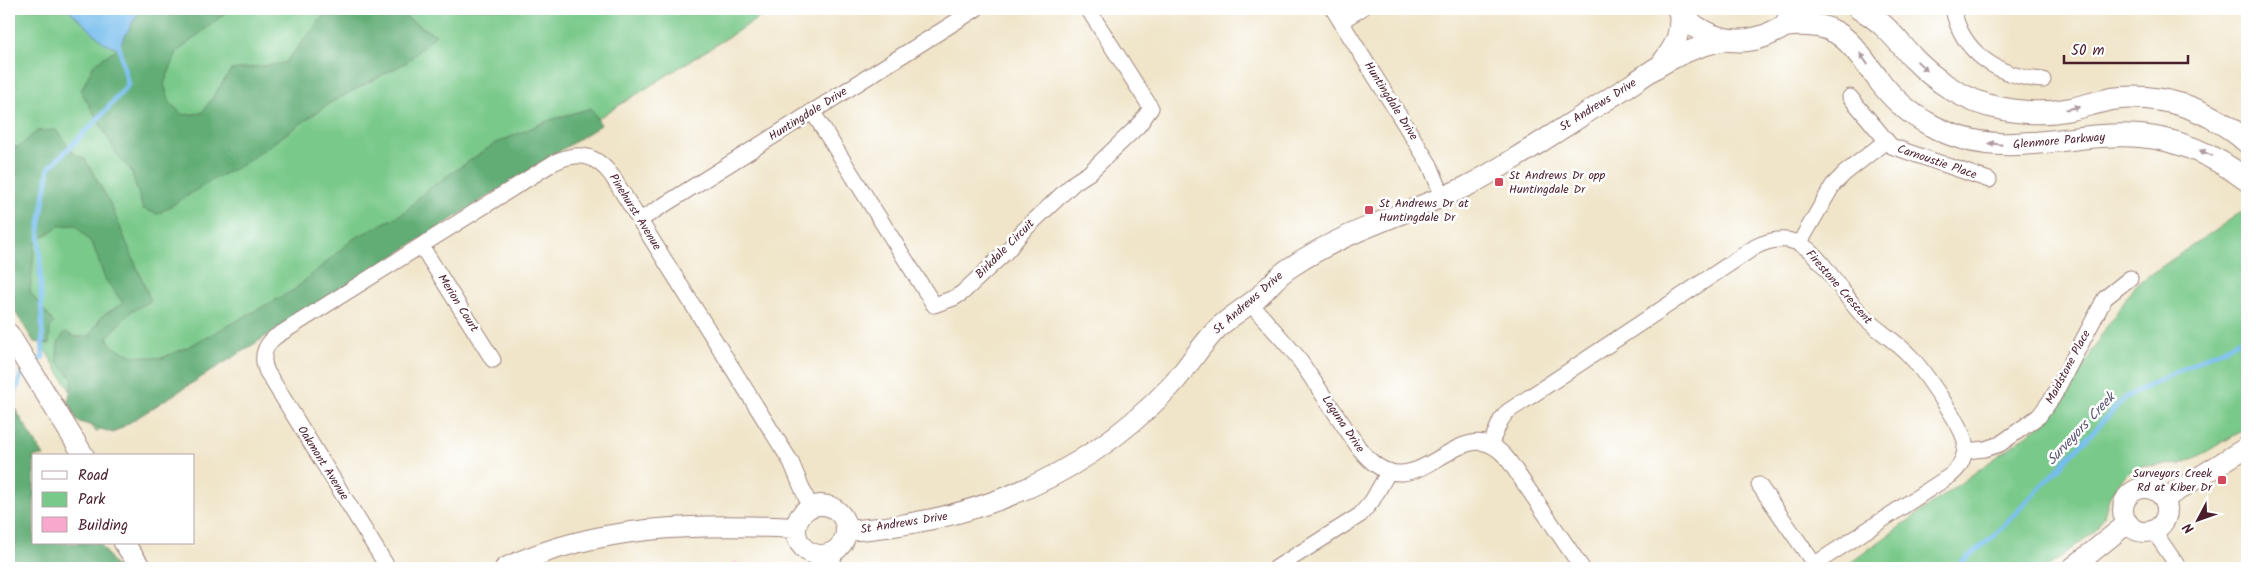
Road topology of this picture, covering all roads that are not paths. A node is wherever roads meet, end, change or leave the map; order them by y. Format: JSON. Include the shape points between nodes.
{"nodes":[{"id":1,"x":976,"y":9,"type":"edge"},
{"id":2,"x":1088,"y":9,"type":"edge"},
{"id":3,"x":1361,"y":9,"type":"edge"},
{"id":4,"x":1679,"y":9,"type":"edge"},
{"id":5,"x":1860,"y":9,"type":"edge"},
{"id":6,"x":1953,"y":9,"type":"edge"},
{"id":7,"x":1337,"y":15,"type":"edge"},
{"id":8,"x":1788,"y":17,"type":"edge"},
{"id":9,"x":1726,"y":40,"type":"junction"},
{"id":10,"x":1660,"y":64,"type":"junction"},
{"id":11,"x":2043,"y":80,"type":"dead end"},
{"id":12,"x":1850,"y":97,"type":"dead end"},
{"id":13,"x":812,"y":111,"type":"junction"},
{"id":14,"x":1886,"y":141,"type":"junction"},
{"id":15,"x":2247,"y":142,"type":"edge"},
{"id":16,"x":1990,"y":180,"type":"dead end"},
{"id":17,"x":2247,"y":180,"type":"edge"},
{"id":18,"x":1443,"y":197,"type":"junction"},
{"id":19,"x":640,"y":220,"type":"junction"},
{"id":20,"x":1799,"y":244,"type":"junction"},
{"id":21,"x":422,"y":247,"type":"junction"},
{"id":22,"x":2130,"y":278,"type":"dead end"},
{"id":23,"x":1251,"y":304,"type":"junction"},
{"id":24,"x":9,"y":334,"type":"edge"},
{"id":25,"x":263,"y":356,"type":"joint"},
{"id":26,"x":493,"y":360,"type":"dead end"},
{"id":27,"x":1490,"y":445,"type":"junction"},
{"id":28,"x":2247,"y":447,"type":"edge"},
{"id":29,"x":1965,"y":451,"type":"junction"},
{"id":30,"x":83,"y":454,"type":"edge"},
{"id":31,"x":1389,"y":471,"type":"junction"},
{"id":32,"x":1759,"y":485,"type":"dead end"},
{"id":33,"x":2164,"y":499,"type":"junction"},
{"id":34,"x":810,"y":507,"type":"junction"},
{"id":35,"x":2128,"y":523,"type":"junction"},
{"id":36,"x":795,"y":528,"type":"junction"},
{"id":37,"x":2153,"y":530,"type":"junction"},
{"id":38,"x":846,"y":531,"type":"junction"},
{"id":39,"x":125,"y":544,"type":"edge"},
{"id":40,"x":833,"y":561,"type":"edge"},
{"id":41,"x":1812,"y":566,"type":"edge"},
{"id":42,"x":140,"y":568,"type":"edge"},
{"id":43,"x":388,"y":568,"type":"edge"},
{"id":44,"x":505,"y":568,"type":"edge"},
{"id":45,"x":1276,"y":568,"type":"edge"},
{"id":46,"x":1582,"y":568,"type":"edge"},
{"id":47,"x":2072,"y":568,"type":"edge"},
{"id":48,"x":2179,"y":568,"type":"edge"}],
"edges":[{"from":1,"to":13,"type":"street","name":"Huntingdale Drive"},
{"from":2,"to":13,"type":"street","name":"Birkdale Circuit","via":[[1151,108],[1139,125],[1089,173],[1074,182],[1008,250],[954,298],[934,305]]},
{"from":3,"to":7,"type":"street"},
{"from":4,"to":9,"type":"main road","via":[[1696,28]]},
{"from":4,"to":10,"type":"street","name":"St Andrews Drive","via":[[1677,41]]},
{"from":5,"to":15,"type":"main road","one_way":true,"via":[[1890,30],[1934,76],[1980,102],[2012,110],[2044,112],[2121,98],[2163,100],[2209,115]]},
{"from":6,"to":11,"type":"street","via":[[1962,34],[1986,61],[2016,77]]},
{"from":7,"to":18,"type":"street","name":"Huntingdale Drive","via":[[1430,165]]},
{"from":8,"to":9,"type":"main road","via":[[1759,38]]},
{"from":17,"to":8,"type":"main road","name":"Glenmore Parkway","one_way":true,"via":[[2210,155],[2158,138],[2121,136],[2009,146],[1957,137],[1930,125],[1896,100],[1855,47],[1837,32]]},
{"from":9,"to":10,"type":"street","name":"St Andrews Drive","via":[[1690,49]]},
{"from":10,"to":18,"type":"street","name":"St Andrews Drive","via":[[1498,168]]},
{"from":12,"to":14,"type":"street","name":"Carnoustie Place"},
{"from":13,"to":19,"type":"street","name":"Huntingdale Drive"},
{"from":14,"to":16,"type":"street","name":"Carnoustie Place","via":[[1901,151]]},
{"from":14,"to":20,"type":"street","name":"Carnoustie Place","via":[[1833,185]]},
{"from":18,"to":23,"type":"street","name":"St Andrews Drive","via":[[1317,251],[1279,274]]},
{"from":19,"to":21,"type":"street","name":"Pinehurst Avenue","via":[[608,170],[589,157],[572,155],[553,163]]},
{"from":19,"to":34,"type":"street","name":"Pinehurst Avenue","via":[[791,462]]},
{"from":20,"to":27,"type":"street","name":"Firestone Crescent","via":[[1774,240],[1755,247],[1507,412]]},
{"from":20,"to":29,"type":"street","name":"Firestone Crescent","via":[[1812,253],[1866,319],[1916,363],[1960,429]]},
{"from":21,"to":25,"type":"street","name":"Pinehurst Avenue","via":[[275,337]]},
{"from":21,"to":26,"type":"street","name":"Merion Court"},
{"from":22,"to":29,"type":"street","name":"Maidstone Place","via":[[2105,298],[2053,397],[2039,416],[2000,444]]},
{"from":23,"to":31,"type":"street","name":"Laguna Drive","via":[[1296,355],[1364,455],[1379,468]]},
{"from":23,"to":38,"type":"street","name":"St Andrews Drive","via":[[1216,330],[1182,374],[1149,408],[1109,441],[1072,465],[1017,493],[955,515],[897,527]]},
{"from":24,"to":30,"type":"street"},
{"from":25,"to":43,"type":"street","name":"Oakmont Avenue","via":[[267,372]]},
{"from":27,"to":31,"type":"street","via":[[1468,443],[1412,472]]},
{"from":27,"to":46,"type":"street","via":[[1509,461]]},
{"from":28,"to":33,"type":"street"},
{"from":29,"to":41,"type":"street","via":[[1961,464],[1951,475]]},
{"from":31,"to":45,"type":"street","via":[[1372,502],[1360,515]]},
{"from":32,"to":41,"type":"street"},
{"from":33,"to":35,"type":"street","via":[[2154,489],[2133,492],[2124,503]]},
{"from":33,"to":37,"type":"street","via":[[2166,517]]},
{"from":34,"to":36,"type":"street","via":[[802,512]]},
{"from":34,"to":38,"type":"street","via":[[824,505],[838,511]]},
{"from":35,"to":37,"type":"street","via":[[2139,531]]},
{"from":35,"to":47,"type":"street"},
{"from":36,"to":40,"type":"street","via":[[798,542],[809,553]]},
{"from":36,"to":44,"type":"street","via":[[688,526],[628,531],[555,549]]},
{"from":37,"to":48,"type":"street"},
{"from":38,"to":40,"type":"street"},
{"from":39,"to":42,"type":"street"}]}
